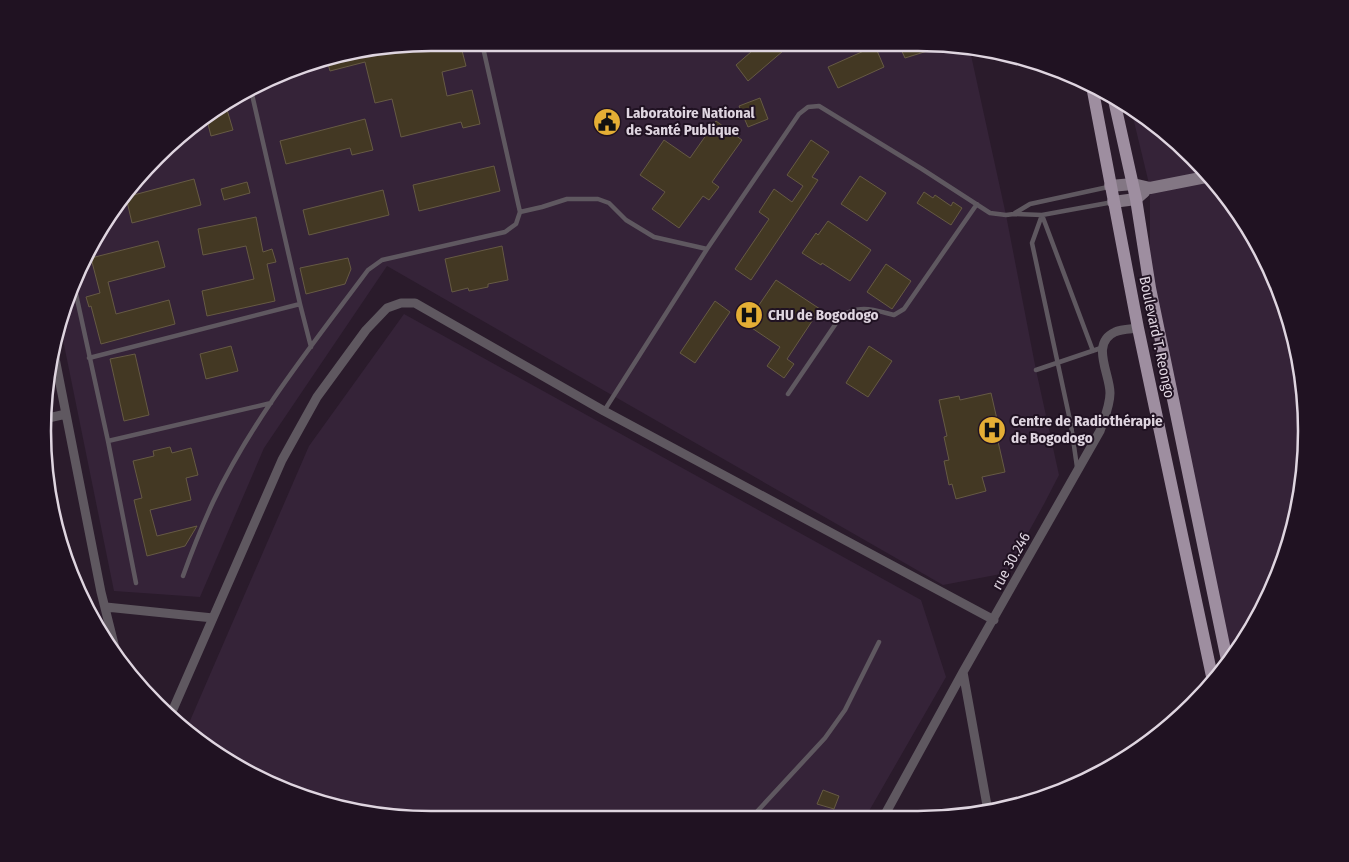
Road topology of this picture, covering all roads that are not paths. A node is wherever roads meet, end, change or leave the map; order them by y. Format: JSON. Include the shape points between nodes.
{"nodes":[{"id":1,"x":484,"y":51,"type":"edge"},
{"id":2,"x":1093,"y":94,"type":"edge"},
{"id":3,"x":252,"y":96,"type":"edge"},
{"id":4,"x":1116,"y":107,"type":"edge"},
{"id":5,"x":1201,"y":178,"type":"edge"},
{"id":6,"x":1133,"y":184,"type":"junction"},
{"id":7,"x":1110,"y":186,"type":"junction"},
{"id":8,"x":1150,"y":188,"type":"junction"},
{"id":9,"x":1136,"y":199,"type":"junction"},
{"id":10,"x":1113,"y":202,"type":"junction"},
{"id":11,"x":977,"y":204,"type":"junction"},
{"id":12,"x":520,"y":212,"type":"junction"},
{"id":13,"x":1014,"y":214,"type":"junction"},
{"id":14,"x":1042,"y":216,"type":"junction"},
{"id":15,"x":707,"y":249,"type":"junction"},
{"id":16,"x":76,"y":296,"type":"edge"},
{"id":17,"x":300,"y":304,"type":"junction"},
{"id":18,"x":1138,"y":328,"type":"junction"},
{"id":19,"x":311,"y":347,"type":"junction"},
{"id":20,"x":1097,"y":350,"type":"junction"},
{"id":21,"x":89,"y":358,"type":"junction"},
{"id":22,"x":1056,"y":363,"type":"junction"},
{"id":23,"x":56,"y":369,"type":"edge"},
{"id":24,"x":1036,"y":370,"type":"dead end"},
{"id":25,"x":788,"y":394,"type":"dead end"},
{"id":26,"x":271,"y":403,"type":"junction"},
{"id":27,"x":604,"y":411,"type":"junction"},
{"id":28,"x":66,"y":414,"type":"junction"},
{"id":29,"x":52,"y":417,"type":"edge"},
{"id":30,"x":108,"y":441,"type":"junction"},
{"id":31,"x":1078,"y":471,"type":"junction"},
{"id":32,"x":183,"y":576,"type":"dead end"},
{"id":33,"x":136,"y":583,"type":"dead end"},
{"id":34,"x":106,"y":607,"type":"junction"},
{"id":35,"x":213,"y":618,"type":"junction"},
{"id":36,"x":994,"y":620,"type":"junction"},
{"id":37,"x":113,"y":639,"type":"edge"},
{"id":38,"x":879,"y":642,"type":"dead end"},
{"id":39,"x":1226,"y":653,"type":"edge"},
{"id":40,"x":963,"y":672,"type":"junction"},
{"id":41,"x":1211,"y":672,"type":"edge"},
{"id":42,"x":173,"y":710,"type":"edge"},
{"id":43,"x":987,"y":804,"type":"edge"},
{"id":44,"x":758,"y":811,"type":"edge"},
{"id":45,"x":886,"y":811,"type":"edge"}],
"edges":[{"from":1,"to":12,"type":"lane"},
{"from":2,"to":7,"type":"main road","name":"Boulevard T. Reongo"},
{"from":3,"to":17,"type":"lane"},
{"from":4,"to":6,"type":"main road","name":"Boulevard T. Reongo"},
{"from":5,"to":8,"type":"street"},
{"from":6,"to":7,"type":"street"},
{"from":6,"to":8,"type":"street"},
{"from":6,"to":9,"type":"main road","name":"Boulevard T. Reongo"},
{"from":7,"to":10,"type":"main road","name":"Boulevard T. Reongo"},
{"from":7,"to":13,"type":"lane","via":[[1030,204]]},
{"from":8,"to":9,"type":"street"},
{"from":9,"to":10,"type":"street"},
{"from":9,"to":39,"type":"main road","name":"Boulevard T. Reongo","via":[[1150,288]]},
{"from":10,"to":14,"type":"lane"},
{"from":10,"to":18,"type":"main road","name":"Boulevard T. Reongo"},
{"from":11,"to":13,"type":"lane","via":[[990,213]]},
{"from":11,"to":15,"type":"lane","via":[[819,106],[808,107],[799,114]]},
{"from":11,"to":25,"type":"lane","via":[[904,310],[894,315],[866,308],[851,310],[841,316]]},
{"from":12,"to":15,"type":"lane","via":[[567,199],[598,199],[654,237]]},
{"from":12,"to":19,"type":"lane","via":[[516,224],[505,232],[382,260],[368,270]]},
{"from":13,"to":14,"type":"lane"},
{"from":14,"to":20,"type":"lane"},
{"from":14,"to":22,"type":"lane","via":[[1032,243]]},
{"from":15,"to":27,"type":"lane"},
{"from":16,"to":21,"type":"lane"},
{"from":17,"to":19,"type":"lane"},
{"from":17,"to":21,"type":"lane"},
{"from":18,"to":20,"type":"street","via":[[1115,332]]},
{"from":18,"to":41,"type":"main road","name":"Boulevard T. Reongo"},
{"from":19,"to":26,"type":"lane"},
{"from":20,"to":22,"type":"lane"},
{"from":20,"to":31,"type":"street","name":"rue 30.246","via":[[1110,393],[1100,431]]},
{"from":21,"to":30,"type":"lane"},
{"from":22,"to":24,"type":"lane"},
{"from":22,"to":31,"type":"lane","via":[[1071,424]]},
{"from":23,"to":28,"type":"street"},
{"from":26,"to":30,"type":"lane"},
{"from":26,"to":32,"type":"lane","via":[[214,501]]},
{"from":27,"to":35,"type":"street","via":[[415,303],[401,303],[388,308],[366,330],[317,397],[282,460]]},
{"from":27,"to":36,"type":"street"},
{"from":28,"to":29,"type":"street"},
{"from":28,"to":34,"type":"street"},
{"from":30,"to":33,"type":"lane"},
{"from":31,"to":36,"type":"street","name":"rue 30.246"},
{"from":34,"to":35,"type":"street"},
{"from":34,"to":37,"type":"street"},
{"from":35,"to":42,"type":"street"},
{"from":36,"to":40,"type":"street","name":"rue 30.246"},
{"from":38,"to":44,"type":"lane","via":[[845,710],[825,738]]},
{"from":40,"to":43,"type":"street"},
{"from":40,"to":45,"type":"street","name":"rue 30.246"}]}
